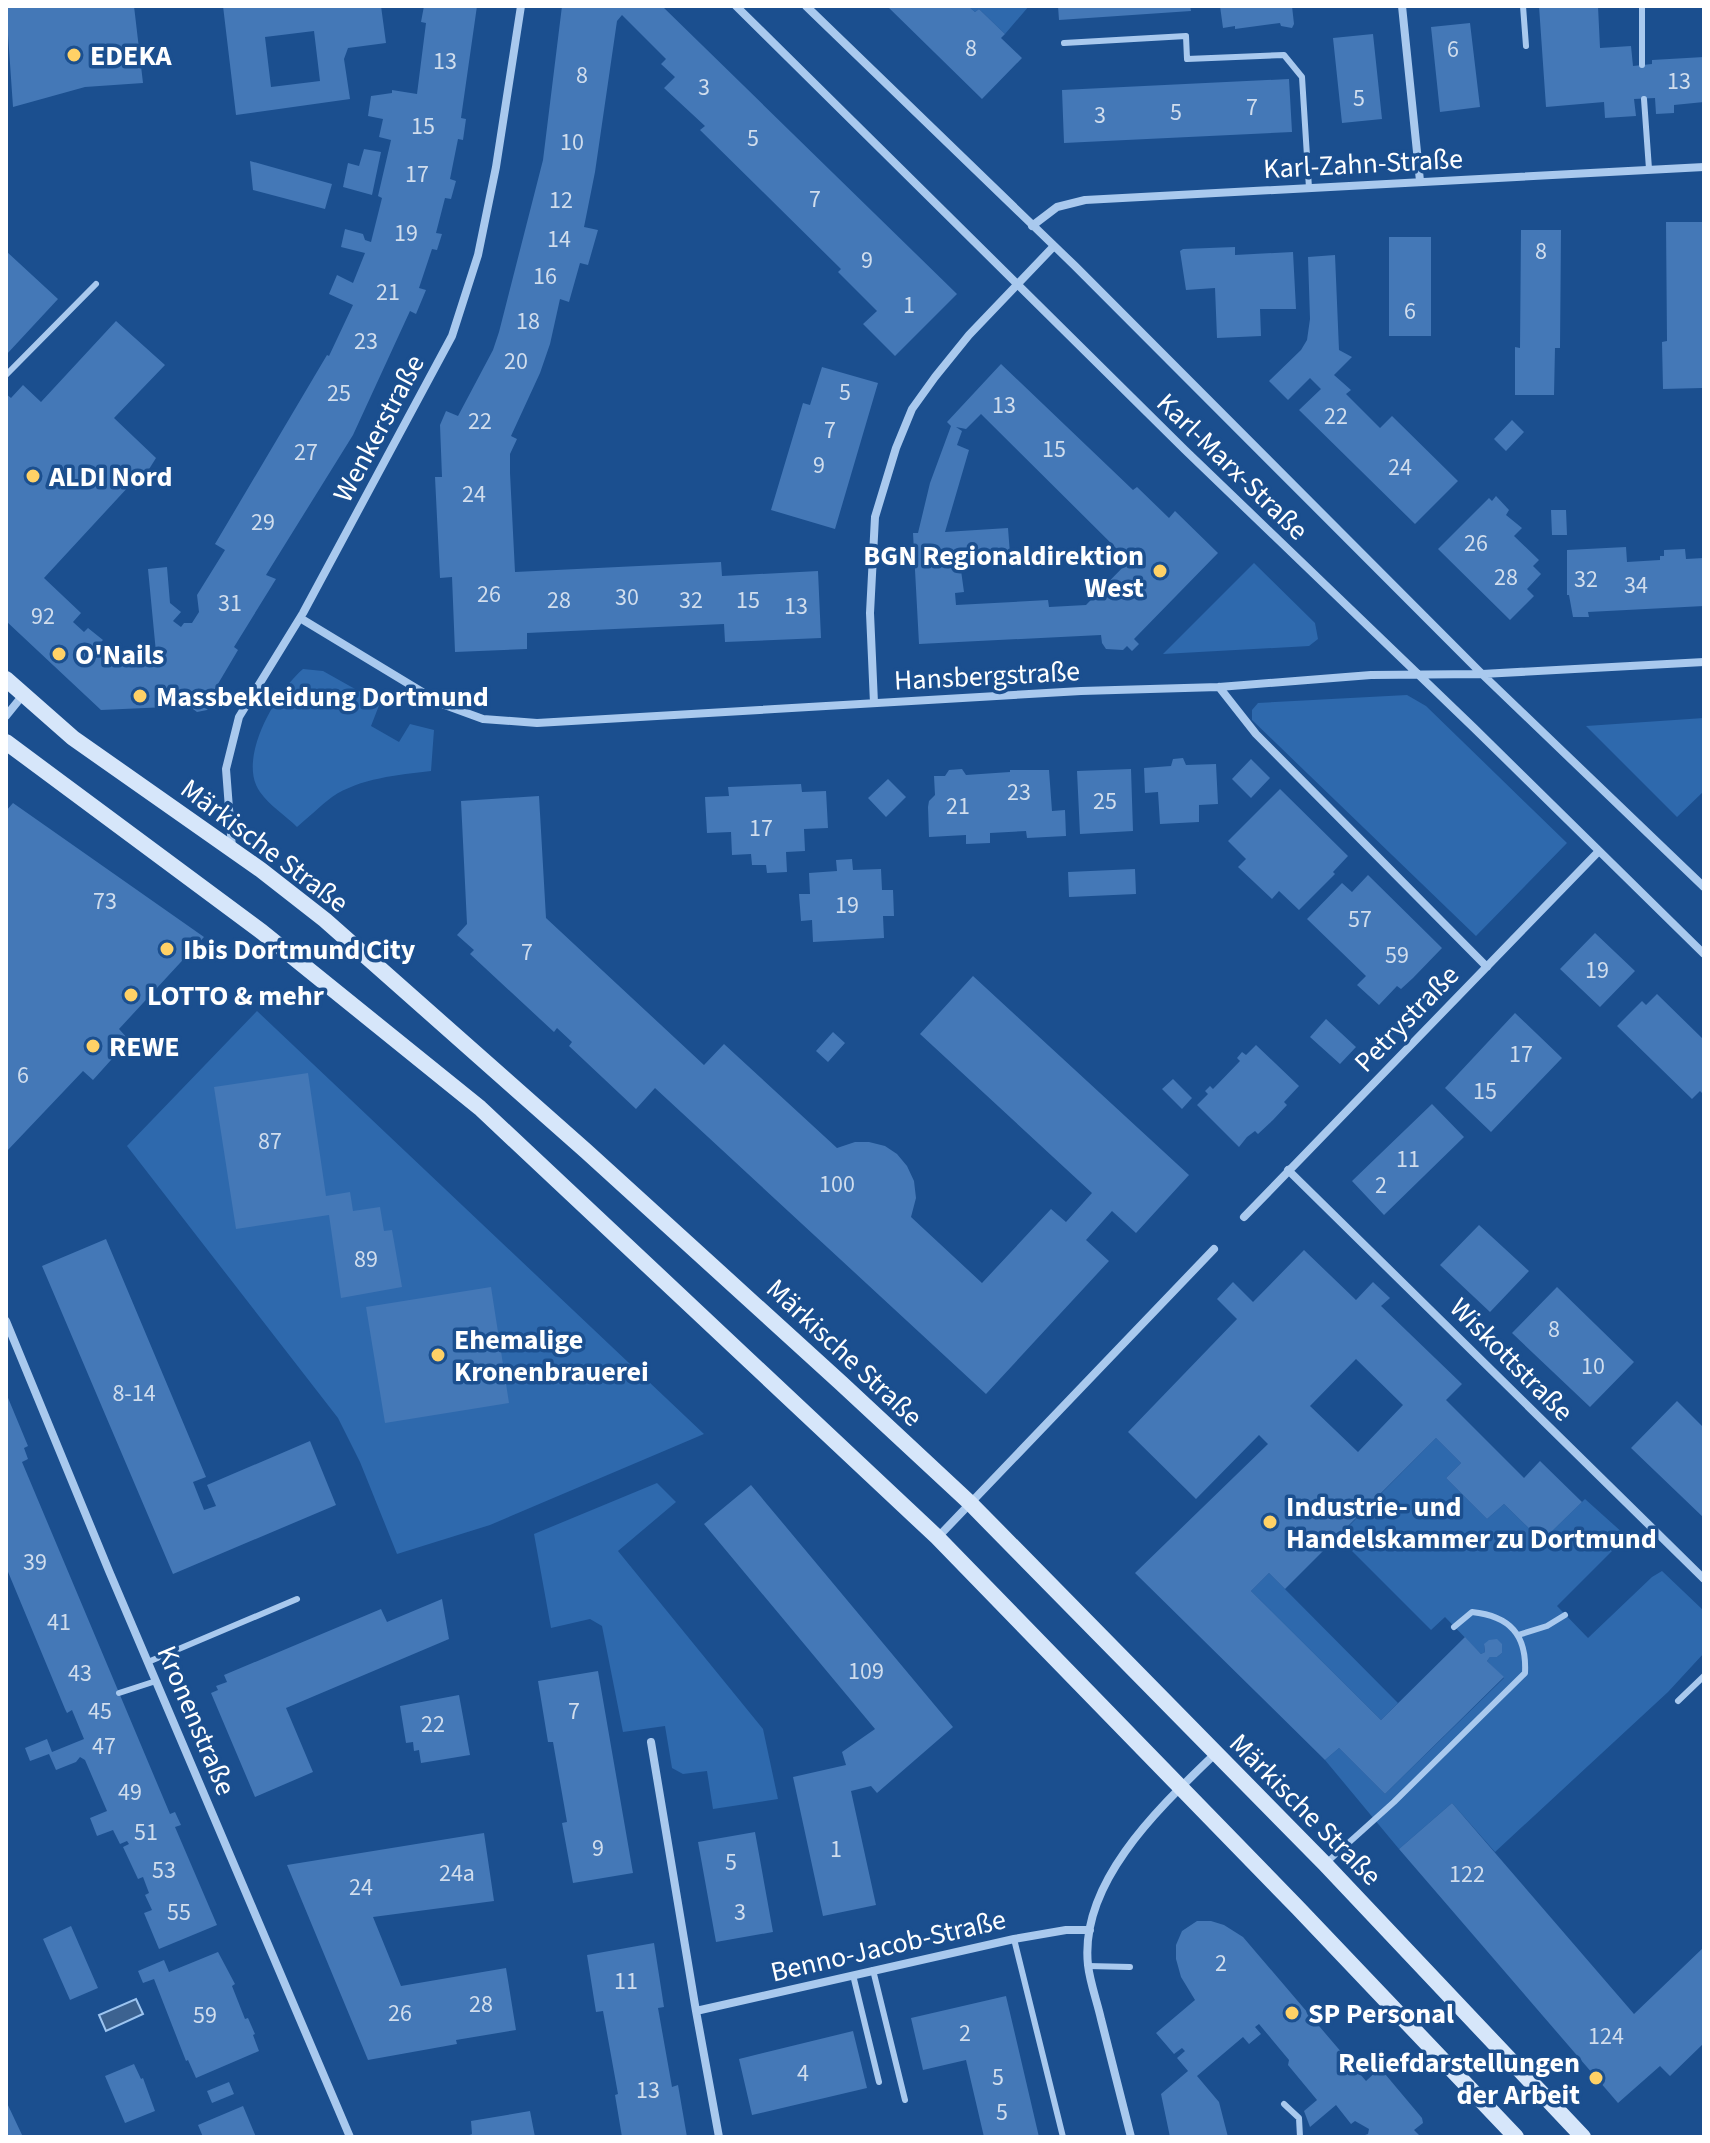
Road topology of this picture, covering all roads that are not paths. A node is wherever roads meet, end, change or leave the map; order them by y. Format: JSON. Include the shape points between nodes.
{"nodes":[{"id":1,"x":521,"y":6,"type":"edge"},
{"id":2,"x":736,"y":6,"type":"edge"},
{"id":3,"x":806,"y":6,"type":"edge"},
{"id":4,"x":1402,"y":6,"type":"edge"},
{"id":5,"x":1523,"y":6,"type":"edge"},
{"id":6,"x":1642,"y":6,"type":"edge"},
{"id":7,"x":1064,"y":43,"type":"dead end"},
{"id":8,"x":1526,"y":46,"type":"dead end"},
{"id":9,"x":1642,"y":65,"type":"dead end"},
{"id":10,"x":1644,"y":99,"type":"dead end"},
{"id":11,"x":1704,"y":167,"type":"edge"},
{"id":12,"x":1649,"y":169,"type":"junction"},
{"id":13,"x":1420,"y":181,"type":"junction"},
{"id":14,"x":1309,"y":188,"type":"junction"},
{"id":15,"x":1032,"y":226,"type":"junction"},
{"id":16,"x":1054,"y":246,"type":"junction"},
{"id":17,"x":96,"y":284,"type":"dead end"},
{"id":18,"x":1017,"y":285,"type":"junction"},
{"id":19,"x":6,"y":375,"type":"edge"},
{"id":20,"x":300,"y":618,"type":"junction"},
{"id":21,"x":1704,"y":662,"type":"edge"},
{"id":22,"x":1482,"y":674,"type":"junction"},
{"id":23,"x":1418,"y":675,"type":"junction"},
{"id":24,"x":6,"y":679,"type":"edge"},
{"id":25,"x":1219,"y":687,"type":"junction"},
{"id":26,"x":24,"y":694,"type":"junction"},
{"id":27,"x":874,"y":703,"type":"junction"},
{"id":28,"x":6,"y":716,"type":"edge"},
{"id":29,"x":6,"y":742,"type":"edge"},
{"id":30,"x":232,"y":849,"type":"junction"},
{"id":31,"x":1599,"y":851,"type":"junction"},
{"id":32,"x":1704,"y":887,"type":"edge"},
{"id":33,"x":1704,"y":954,"type":"edge"},
{"id":34,"x":1487,"y":967,"type":"junction"},
{"id":35,"x":1288,"y":1170,"type":"junction"},
{"id":36,"x":1244,"y":1217,"type":"dead end"},
{"id":37,"x":1214,"y":1249,"type":"dead end"},
{"id":38,"x":6,"y":1321,"type":"edge"},
{"id":39,"x":970,"y":1503,"type":"junction"},
{"id":40,"x":937,"y":1537,"type":"junction"},
{"id":41,"x":1704,"y":1579,"type":"edge"},
{"id":42,"x":297,"y":1599,"type":"dead end"},
{"id":43,"x":1565,"y":1615,"type":"dead end"},
{"id":44,"x":1454,"y":1627,"type":"dead end"},
{"id":45,"x":1518,"y":1635,"type":"junction"},
{"id":46,"x":148,"y":1662,"type":"junction"},
{"id":47,"x":1704,"y":1676,"type":"edge"},
{"id":48,"x":156,"y":1681,"type":"junction"},
{"id":49,"x":119,"y":1693,"type":"dead end"},
{"id":50,"x":1678,"y":1701,"type":"dead end"},
{"id":51,"x":651,"y":1742,"type":"dead end"},
{"id":52,"x":1215,"y":1754,"type":"junction"},
{"id":53,"x":1181,"y":1787,"type":"junction"},
{"id":54,"x":1325,"y":1864,"type":"junction"},
{"id":55,"x":1090,"y":1930,"type":"junction"},
{"id":56,"x":1014,"y":1939,"type":"junction"},
{"id":57,"x":1088,"y":1966,"type":"junction"},
{"id":58,"x":1130,"y":1967,"type":"dead end"},
{"id":59,"x":873,"y":1970,"type":"junction"},
{"id":60,"x":853,"y":1975,"type":"junction"},
{"id":61,"x":696,"y":2011,"type":"junction"},
{"id":62,"x":879,"y":2082,"type":"dead end"},
{"id":63,"x":905,"y":2100,"type":"dead end"},
{"id":64,"x":1284,"y":2104,"type":"dead end"},
{"id":65,"x":350,"y":2137,"type":"edge"},
{"id":66,"x":719,"y":2137,"type":"edge"},
{"id":67,"x":1063,"y":2137,"type":"edge"},
{"id":68,"x":1131,"y":2137,"type":"edge"},
{"id":69,"x":1300,"y":2137,"type":"edge"},
{"id":70,"x":1516,"y":2137,"type":"edge"},
{"id":71,"x":1583,"y":2137,"type":"edge"}],
"edges":[{"from":1,"to":20,"type":"street","name":"Wenkerstraße","via":[[478,255],[452,336]]},
{"from":2,"to":18,"type":"street","name":"Karl-Marx-Straße"},
{"from":3,"to":15,"type":"street","name":"Karl-Marx-Straße"},
{"from":4,"to":13,"type":"street"},
{"from":5,"to":8,"type":"lane"},
{"from":6,"to":9,"type":"lane"},
{"from":7,"to":14,"type":"lane","via":[[1186,36],[1187,59],[1284,55],[1302,77]]},
{"from":10,"to":12,"type":"lane"},
{"from":11,"to":12,"type":"street","name":"Karl-Zahn-Straße"},
{"from":12,"to":13,"type":"street","name":"Karl-Zahn-Straße"},
{"from":13,"to":14,"type":"street","name":"Karl-Zahn-Straße"},
{"from":14,"to":15,"type":"street","name":"Karl-Zahn-Straße","via":[[1085,200],[1057,207]]},
{"from":15,"to":16,"type":"street","name":"Karl-Marx-Straße"},
{"from":16,"to":18,"type":"street"},
{"from":16,"to":22,"type":"street","name":"Karl-Marx-Straße"},
{"from":17,"to":19,"type":"lane"},
{"from":18,"to":23,"type":"street","name":"Karl-Marx-Straße"},
{"from":18,"to":27,"type":"street","via":[[935,377],[912,409],[896,448],[875,517],[870,613]]},
{"from":20,"to":27,"type":"street","name":"Hansbergstraße","via":[[442,704],[483,719],[537,723]]},
{"from":20,"to":30,"type":"street","name":"Wenkerstraße","via":[[239,717],[226,769]]},
{"from":21,"to":22,"type":"street","name":"Hansbergstraße"},
{"from":22,"to":23,"type":"street","name":"Hansbergstraße"},
{"from":22,"to":32,"type":"street","name":"Karl-Marx-Straße"},
{"from":23,"to":25,"type":"street","name":"Hansbergstraße"},
{"from":23,"to":31,"type":"street","name":"Karl-Marx-Straße"},
{"from":24,"to":26,"type":"main road","name":"Märkische Straße"},
{"from":25,"to":27,"type":"street","name":"Hansbergstraße"},
{"from":25,"to":34,"type":"street","via":[[1256,734]]},
{"from":26,"to":28,"type":"street"},
{"from":26,"to":30,"type":"main road","name":"Märkische Straße","via":[[88,749]]},
{"from":29,"to":40,"type":"main road","via":[[262,932],[480,1108]]},
{"from":30,"to":39,"type":"main road","name":"Märkische Straße","via":[[325,920],[586,1151]]},
{"from":31,"to":33,"type":"street","name":"Karl-Marx-Straße"},
{"from":31,"to":34,"type":"street","name":"Petrystraße"},
{"from":34,"to":35,"type":"street","name":"Petrystraße"},
{"from":35,"to":36,"type":"street","name":"Petrystraße"},
{"from":35,"to":41,"type":"street","name":"Wiskottstraße"},
{"from":37,"to":39,"type":"street"},
{"from":38,"to":46,"type":"street","name":"Kronenstraße"},
{"from":39,"to":40,"type":"street"},
{"from":39,"to":52,"type":"main road","name":"Märkische Straße"},
{"from":40,"to":53,"type":"main road"},
{"from":42,"to":46,"type":"lane"},
{"from":43,"to":45,"type":"lane"},
{"from":44,"to":45,"type":"lane","via":[[1472,1612],[1491,1614]]},
{"from":45,"to":54,"type":"lane","via":[[1526,1656],[1525,1673]]},
{"from":46,"to":48,"type":"street","name":"Kronenstraße"},
{"from":47,"to":50,"type":"lane"},
{"from":48,"to":49,"type":"lane"},
{"from":48,"to":65,"type":"street","name":"Kronenstraße"},
{"from":51,"to":61,"type":"street"},
{"from":52,"to":53,"type":"street"},
{"from":52,"to":54,"type":"main road","name":"Märkische Straße"},
{"from":53,"to":55,"type":"street","via":[[1109,1874]]},
{"from":53,"to":70,"type":"main road"},
{"from":54,"to":71,"type":"main road","name":"Märkische Straße"},
{"from":55,"to":56,"type":"street","name":"Benno-Jacob-Straße"},
{"from":55,"to":57,"type":"street"},
{"from":56,"to":59,"type":"street","name":"Benno-Jacob-Straße"},
{"from":56,"to":67,"type":"lane"},
{"from":57,"to":58,"type":"lane"},
{"from":57,"to":68,"type":"street"},
{"from":59,"to":60,"type":"street","name":"Benno-Jacob-Straße"},
{"from":59,"to":63,"type":"lane"},
{"from":60,"to":61,"type":"street","name":"Benno-Jacob-Straße"},
{"from":60,"to":62,"type":"lane"},
{"from":61,"to":66,"type":"street"},
{"from":64,"to":69,"type":"lane","via":[[1299,2118]]}]}
